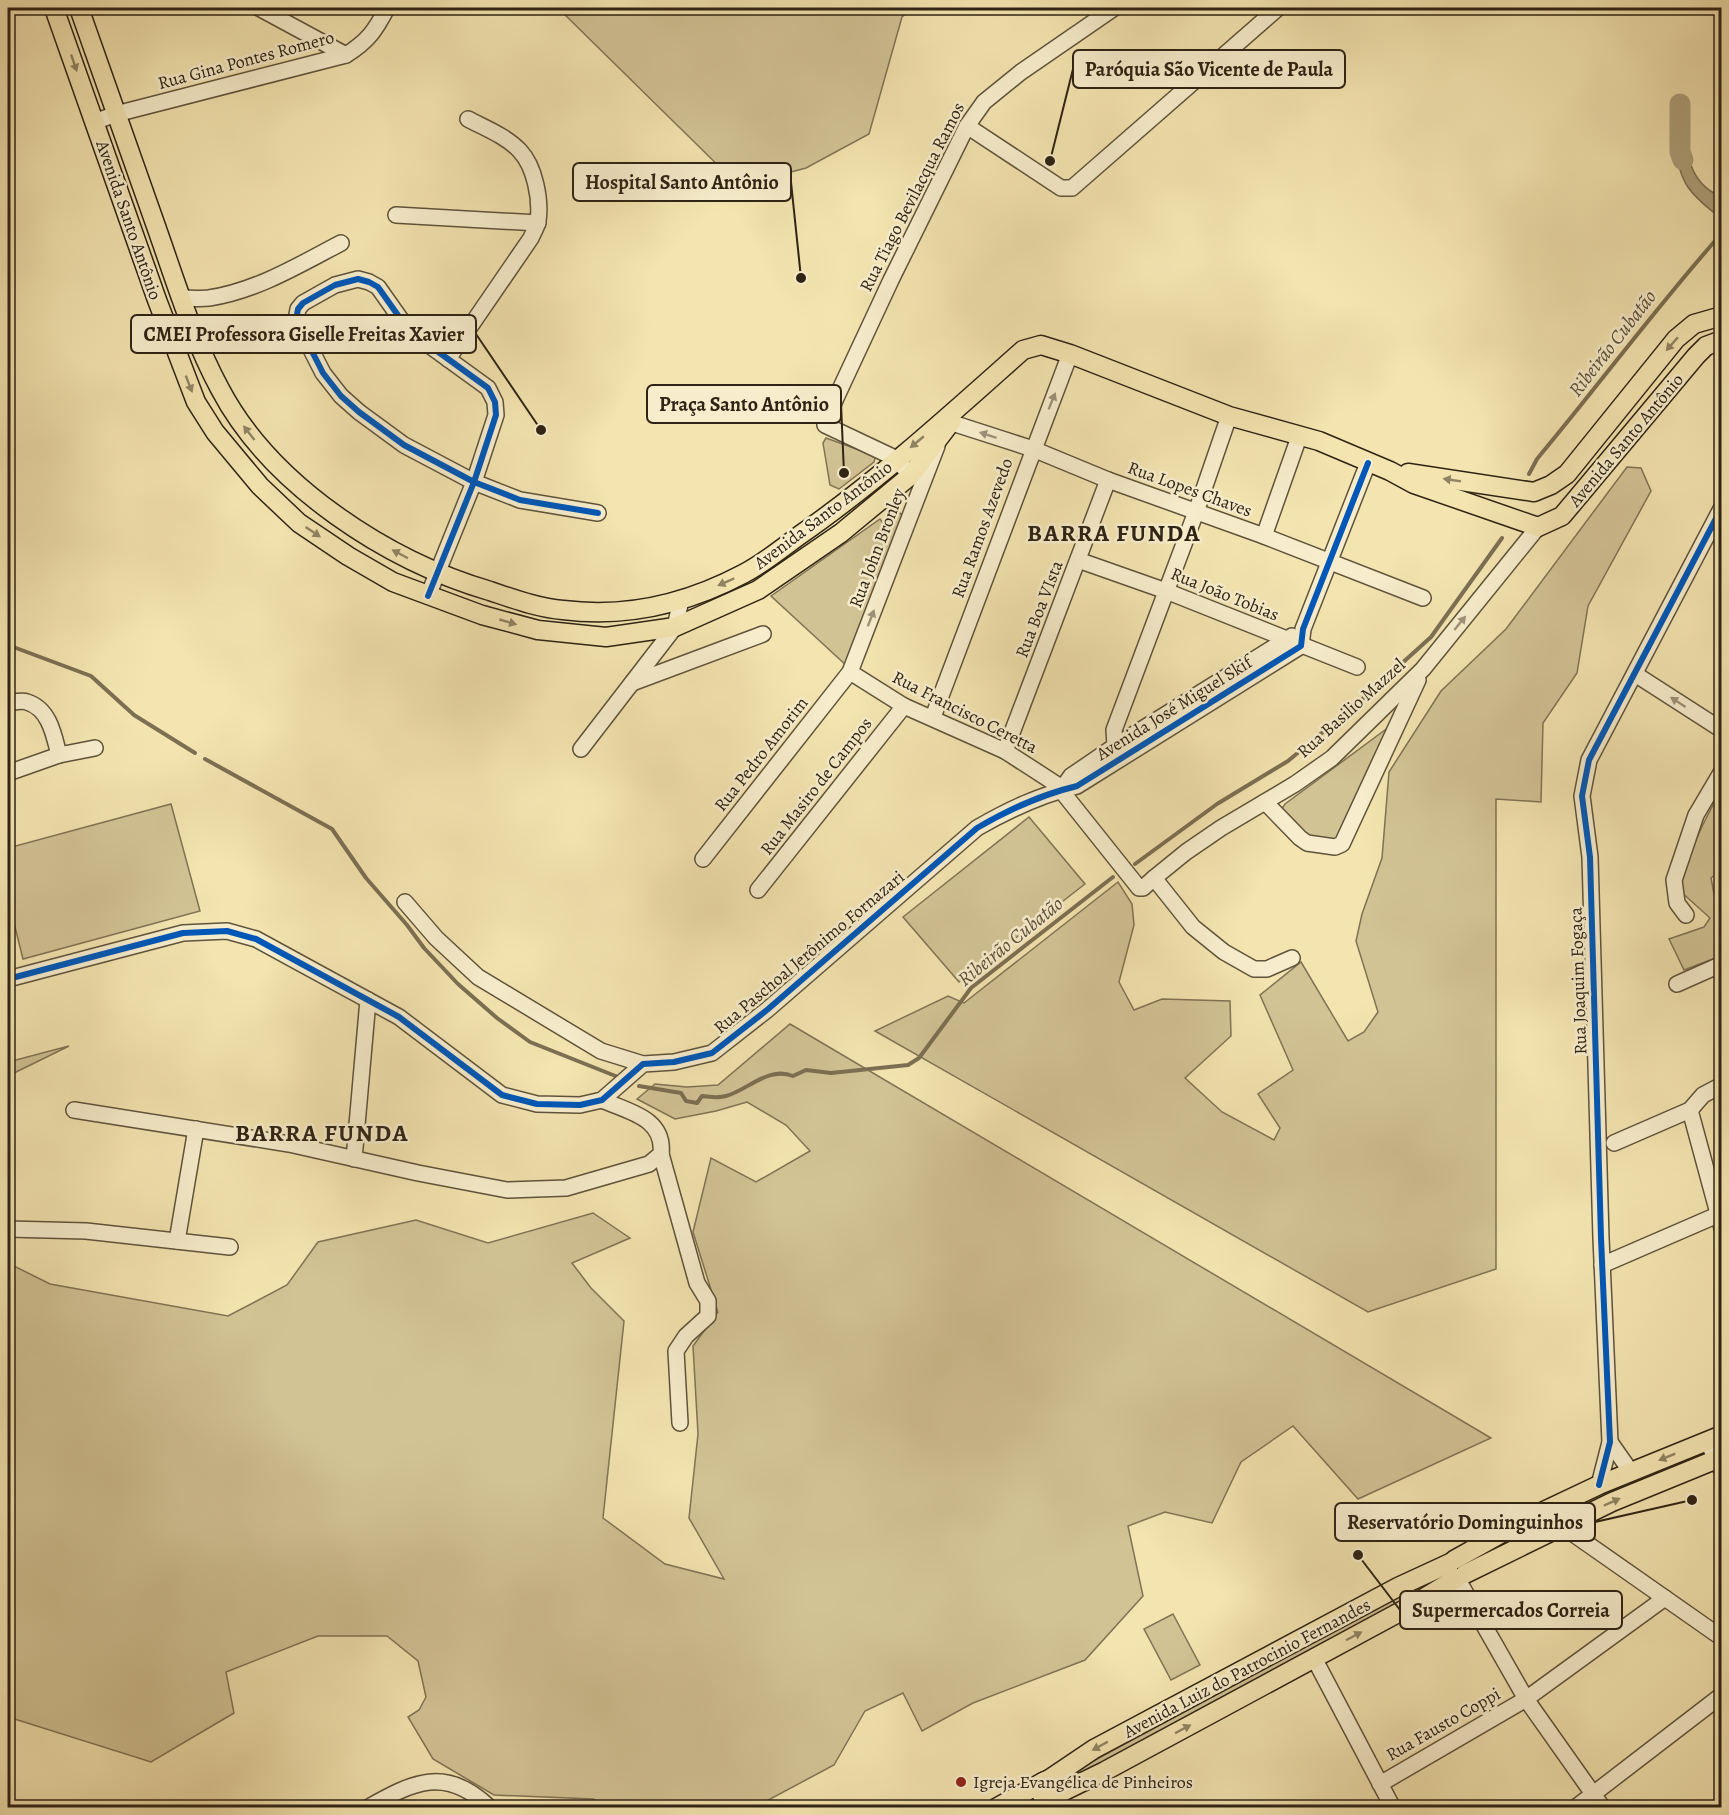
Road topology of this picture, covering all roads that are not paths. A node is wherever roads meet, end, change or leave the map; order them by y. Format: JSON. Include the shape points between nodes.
{"nodes":[{"id":1,"x":54,"y":8,"type":"edge"},
{"id":2,"x":79,"y":8,"type":"edge"},
{"id":3,"x":259,"y":8,"type":"edge"},
{"id":4,"x":387,"y":8,"type":"edge"},
{"id":5,"x":1114,"y":8,"type":"edge"},
{"id":6,"x":1278,"y":8,"type":"edge"},
{"id":7,"x":346,"y":55,"type":"junction"},
{"id":8,"x":116,"y":114,"type":"junction"},
{"id":9,"x":468,"y":119,"type":"dead end"},
{"id":10,"x":94,"y":122,"type":"junction"},
{"id":11,"x":967,"y":126,"type":"junction"},
{"id":12,"x":396,"y":215,"type":"dead end"},
{"id":13,"x":538,"y":223,"type":"junction"},
{"id":14,"x":341,"y":243,"type":"dead end"},
{"id":15,"x":181,"y":298,"type":"junction"},
{"id":16,"x":1722,"y":316,"type":"edge"},
{"id":17,"x":1722,"y":340,"type":"edge"},
{"id":18,"x":1071,"y":354,"type":"junction"},
{"id":19,"x":448,"y":359,"type":"junction"},
{"id":20,"x":1229,"y":416,"type":"junction"},
{"id":21,"x":945,"y":427,"type":"junction"},
{"id":22,"x":1299,"y":437,"type":"junction"},
{"id":23,"x":1033,"y":449,"type":"junction"},
{"id":24,"x":897,"y":459,"type":"junction"},
{"id":25,"x":1368,"y":463,"type":"junction"},
{"id":26,"x":1390,"y":471,"type":"junction"},
{"id":27,"x":1567,"y":474,"type":"junction"},
{"id":28,"x":910,"y":476,"type":"junction"},
{"id":29,"x":1108,"y":480,"type":"junction"},
{"id":30,"x":474,"y":482,"type":"junction"},
{"id":31,"x":1584,"y":489,"type":"junction"},
{"id":32,"x":1722,"y":507,"type":"edge"},
{"id":33,"x":1196,"y":512,"type":"junction"},
{"id":34,"x":598,"y":513,"type":"dead end"},
{"id":35,"x":1538,"y":528,"type":"junction"},
{"id":36,"x":1264,"y":536,"type":"junction"},
{"id":37,"x":1078,"y":560,"type":"junction"},
{"id":38,"x":1330,"y":562,"type":"junction"},
{"id":39,"x":438,"y":571,"type":"junction"},
{"id":40,"x":487,"y":590,"type":"junction"},
{"id":41,"x":1166,"y":591,"type":"junction"},
{"id":42,"x":428,"y":596,"type":"junction"},
{"id":43,"x":1423,"y":598,"type":"dead end"},
{"id":44,"x":681,"y":600,"type":"junction"},
{"id":45,"x":482,"y":615,"type":"junction"},
{"id":46,"x":675,"y":627,"type":"junction"},
{"id":47,"x":763,"y":634,"type":"dead end"},
{"id":48,"x":1294,"y":643,"type":"junction"},
{"id":49,"x":1358,"y":667,"type":"dead end"},
{"id":50,"x":1424,"y":669,"type":"junction"},
{"id":51,"x":850,"y":672,"type":"junction"},
{"id":52,"x":1635,"y":674,"type":"junction"},
{"id":53,"x":632,"y":683,"type":"junction"},
{"id":54,"x":8,"y":703,"type":"edge"},
{"id":55,"x":904,"y":706,"type":"junction"},
{"id":56,"x":933,"y":717,"type":"junction"},
{"id":57,"x":1722,"y":730,"type":"edge"},
{"id":58,"x":94,"y":748,"type":"dead end"},
{"id":59,"x":581,"y":748,"type":"dead end"},
{"id":60,"x":1005,"y":751,"type":"junction"},
{"id":61,"x":1118,"y":752,"type":"junction"},
{"id":62,"x":59,"y":755,"type":"junction"},
{"id":63,"x":1722,"y":771,"type":"edge"},
{"id":64,"x":8,"y":774,"type":"edge"},
{"id":65,"x":1061,"y":790,"type":"junction"},
{"id":66,"x":1265,"y":802,"type":"junction"},
{"id":67,"x":703,"y":859,"type":"dead end"},
{"id":68,"x":1154,"y":878,"type":"junction"},
{"id":69,"x":758,"y":890,"type":"dead end"},
{"id":70,"x":405,"y":902,"type":"dead end"},
{"id":71,"x":1686,"y":915,"type":"dead end"},
{"id":72,"x":1292,"y":958,"type":"dead end"},
{"id":73,"x":1722,"y":964,"type":"edge"},
{"id":74,"x":8,"y":979,"type":"edge"},
{"id":75,"x":1677,"y":984,"type":"dead end"},
{"id":76,"x":368,"y":1000,"type":"junction"},
{"id":77,"x":643,"y":1064,"type":"junction"},
{"id":78,"x":1722,"y":1085,"type":"edge"},
{"id":79,"x":602,"y":1100,"type":"junction"},
{"id":80,"x":74,"y":1110,"type":"dead end"},
{"id":81,"x":1690,"y":1110,"type":"junction"},
{"id":82,"x":196,"y":1129,"type":"junction"},
{"id":83,"x":1614,"y":1143,"type":"dead end"},
{"id":84,"x":662,"y":1154,"type":"junction"},
{"id":85,"x":354,"y":1159,"type":"junction"},
{"id":86,"x":1721,"y":1219,"type":"edge"},
{"id":87,"x":8,"y":1228,"type":"edge"},
{"id":88,"x":177,"y":1241,"type":"junction"},
{"id":89,"x":230,"y":1247,"type":"dead end"},
{"id":90,"x":1602,"y":1265,"type":"junction"},
{"id":91,"x":680,"y":1423,"type":"dead end"},
{"id":92,"x":1714,"y":1438,"type":"edge"},
{"id":93,"x":1610,"y":1442,"type":"junction"},
{"id":94,"x":1720,"y":1463,"type":"edge"},
{"id":95,"x":1631,"y":1472,"type":"junction"},
{"id":96,"x":1599,"y":1485,"type":"junction"},
{"id":97,"x":1562,"y":1526,"type":"junction"},
{"id":98,"x":1456,"y":1569,"type":"junction"},
{"id":99,"x":1665,"y":1598,"type":"junction"},
{"id":100,"x":1722,"y":1638,"type":"edge"},
{"id":101,"x":1314,"y":1658,"type":"junction"},
{"id":102,"x":1722,"y":1695,"type":"edge"},
{"id":103,"x":1526,"y":1698,"type":"junction"},
{"id":104,"x":1380,"y":1784,"type":"junction"},
{"id":105,"x":1593,"y":1794,"type":"junction"},
{"id":106,"x":1048,"y":1795,"type":"edge"},
{"id":107,"x":367,"y":1808,"type":"edge"},
{"id":108,"x":490,"y":1808,"type":"edge"},
{"id":109,"x":996,"y":1808,"type":"edge"},
{"id":110,"x":1393,"y":1808,"type":"edge"},
{"id":111,"x":1575,"y":1808,"type":"edge"},
{"id":112,"x":1603,"y":1808,"type":"edge"}],
"edges":[{"from":1,"to":10,"type":"main road","name":"Avenida Santo Antônio","one_way":true},
{"from":2,"to":8,"type":"main road","name":"Avenida Santo Antônio"},
{"from":3,"to":7,"type":"street"},
{"from":4,"to":7,"type":"street","name":"Rua Gina Pontes Romero","via":[[374,32]]},
{"from":5,"to":11,"type":"street","name":"Rua Tiago Bevilacqua Ramos","via":[[1021,72],[984,102]]},
{"from":6,"to":11,"type":"street","via":[[1072,188],[1061,188]]},
{"from":7,"to":8,"type":"street","name":"Rua Gina Pontes Romero"},
{"from":8,"to":10,"type":"street","name":"Rua Gina Pontes Romero"},
{"from":8,"to":15,"type":"main road","name":"Avenida Santo Antônio"},
{"from":9,"to":13,"type":"street","via":[[508,141],[527,160],[538,201]]},
{"from":10,"to":42,"type":"main road","name":"Avenida Santo Antônio","one_way":true,"via":[[196,402],[215,432],[260,486],[298,523],[393,582]]},
{"from":11,"to":24,"type":"street","name":"Rua Tiago Bevilacqua Ramos","via":[[825,425]]},
{"from":12,"to":13,"type":"street"},
{"from":13,"to":19,"type":"street"},
{"from":14,"to":15,"type":"street","via":[[247,288],[208,298]]},
{"from":39,"to":15,"type":"main road","name":"Avenida Santo Antônio","one_way":true,"via":[[401,556],[348,523],[306,493],[273,462],[219,388]]},
{"from":16,"to":27,"type":"main road","name":"Avenida Santo Antônio","one_way":true,"via":[[1694,324],[1676,339]]},
{"from":17,"to":31,"type":"main road","name":"Avenida Santo Antônio","via":[[1706,346],[1696,356]]},
{"from":18,"to":20,"type":"main road","name":"Avenida Santo Antônio"},
{"from":18,"to":21,"type":"main road","name":"Avenida Santo Antônio","via":[[1041,345],[1023,350],[962,404]]},
{"from":23,"to":18,"type":"street","name":"Rua Ramos Azevedo","one_way":true},
{"from":19,"to":30,"type":"street","via":[[488,388],[495,402],[496,415]]},
{"from":19,"to":30,"type":"street","via":[[415,335],[378,287],[369,282],[358,279],[335,285],[298,309],[296,320],[302,335],[341,396],[404,445]]},
{"from":20,"to":22,"type":"main road","name":"Avenida Santo Antônio"},
{"from":20,"to":33,"type":"street"},
{"from":23,"to":21,"type":"street","name":"Rua Lopes Chaves","one_way":true},
{"from":21,"to":24,"type":"main road","name":"Avenida Santo Antônio","one_way":true},
{"from":21,"to":28,"type":"main road","name":"Avenida Santo Antônio"},
{"from":51,"to":21,"type":"street","name":"Rua John Bronley","one_way":true},
{"from":22,"to":25,"type":"main road","name":"Avenida Santo Antônio","via":[[1319,441]]},
{"from":22,"to":36,"type":"street"},
{"from":23,"to":29,"type":"street","name":"Rua Lopes Chaves"},
{"from":23,"to":56,"type":"street","name":"Rua Ramos Azevedo"},
{"from":24,"to":28,"type":"street"},
{"from":24,"to":44,"type":"main road","name":"Avenida Santo Antônio","one_way":true,"via":[[828,516],[746,573]]},
{"from":25,"to":26,"type":"main road","name":"Avenida Santo Antônio"},
{"from":25,"to":38,"type":"street"},
{"from":27,"to":26,"type":"main road","name":"Avenida Santo Antônio","one_way":true,"via":[[1534,492]]},
{"from":26,"to":35,"type":"main road","name":"Avenida Santo Antônio","via":[[1414,484]]},
{"from":27,"to":31,"type":"main road"},
{"from":28,"to":46,"type":"main road","name":"Avenida Santo Antônio","via":[[841,533],[758,590]]},
{"from":29,"to":33,"type":"street","name":"Rua Lopes Chaves"},
{"from":29,"to":37,"type":"street","name":"Rua Boa VIsta"},
{"from":30,"to":34,"type":"street","via":[[520,500]]},
{"from":30,"to":39,"type":"street"},
{"from":31,"to":35,"type":"main road","name":"Avenida Santo Antônio","via":[[1562,516]]},
{"from":32,"to":52,"type":"street","name":"Rua Joaquim Fogaça"},
{"from":33,"to":36,"type":"street","name":"Rua Lopes Chaves"},
{"from":33,"to":41,"type":"street"},
{"from":50,"to":35,"type":"street","name":"Rua Basilio Mazzel","one_way":true},
{"from":36,"to":38,"type":"street","name":"Rua Lopes Chaves"},
{"from":37,"to":41,"type":"street","name":"Rua João Tobias"},
{"from":37,"to":60,"type":"street","name":"Rua Boa VIsta"},
{"from":38,"to":43,"type":"street","name":"Rua Lopes Chaves"},
{"from":38,"to":48,"type":"street"},
{"from":39,"to":40,"type":"main road","name":"Avenida Santo Antônio"},
{"from":39,"to":42,"type":"street"},
{"from":40,"to":44,"type":"main road","name":"Avenida Santo Antônio","via":[[562,610],[615,612]]},
{"from":40,"to":45,"type":"main road"},
{"from":41,"to":48,"type":"street","name":"Rua João Tobias"},
{"from":41,"to":61,"type":"street","via":[[1114,730]]},
{"from":42,"to":45,"type":"main road","name":"Avenida Santo Antônio"},
{"from":44,"to":46,"type":"street"},
{"from":45,"to":46,"type":"main road","name":"Avenida Santo Antônio","one_way":true,"via":[[538,630],[606,637]]},
{"from":46,"to":53,"type":"street"},
{"from":47,"to":53,"type":"street"},
{"from":48,"to":49,"type":"street","name":"Rua João Tobias"},
{"from":48,"to":61,"type":"street","name":"Avenida José Miguel Skif"},
{"from":50,"to":66,"type":"street","name":"Rua Basilio Mazzel","via":[[1332,758]]},
{"from":50,"to":66,"type":"street","via":[[1342,844],[1335,847],[1307,843]]},
{"from":51,"to":55,"type":"street","name":"Rua Francisco Ceretta"},
{"from":51,"to":67,"type":"street","name":"Rua Pedro Amorim"},
{"from":57,"to":52,"type":"street","one_way":true},
{"from":52,"to":90,"type":"street","name":"Rua Joaquim Fogaça","via":[[1589,760],[1581,796],[1590,857]]},
{"from":53,"to":59,"type":"street"},
{"from":54,"to":62,"type":"street","via":[[26,701],[37,707],[49,720]]},
{"from":55,"to":56,"type":"street","name":"Rua Francisco Ceretta"},
{"from":55,"to":69,"type":"street","name":"Rua Masiro de Campos"},
{"from":56,"to":60,"type":"street","name":"Rua Francisco Ceretta"},
{"from":58,"to":62,"type":"street"},
{"from":60,"to":65,"type":"street","name":"Rua Francisco Ceretta"},
{"from":61,"to":65,"type":"street","name":"Avenida José Miguel Skif","via":[[1071,776]]},
{"from":62,"to":64,"type":"street"},
{"from":63,"to":71,"type":"street","via":[[1696,815],[1674,880],[1677,903]]},
{"from":65,"to":68,"type":"street","name":"Rua Francisco Ceretta","via":[[1138,888]]},
{"from":65,"to":77,"type":"street","name":"Rua Paschoal Jerônimo Fornazari","via":[[1038,796],[977,828],[768,1010],[712,1053]]},
{"from":66,"to":68,"type":"street","name":"Rua Basilio Mazzel","via":[[1186,852]]},
{"from":68,"to":72,"type":"street","via":[[1193,927],[1224,952],[1254,969],[1267,969]]},
{"from":70,"to":77,"type":"street","via":[[478,977],[601,1051]]},
{"from":73,"to":75,"type":"street"},
{"from":74,"to":76,"type":"street","via":[[183,933],[227,931],[256,939]]},
{"from":76,"to":79,"type":"street","via":[[399,1017],[502,1095],[537,1104],[580,1106]]},
{"from":76,"to":85,"type":"street"},
{"from":77,"to":79,"type":"street"},
{"from":78,"to":81,"type":"street","via":[[1703,1095]]},
{"from":79,"to":84,"type":"street","via":[[651,1122],[661,1137]]},
{"from":80,"to":82,"type":"street"},
{"from":81,"to":83,"type":"street"},
{"from":81,"to":86,"type":"street"},
{"from":82,"to":85,"type":"street"},
{"from":82,"to":88,"type":"street"},
{"from":84,"to":85,"type":"street","via":[[649,1164],[566,1188],[507,1190]]},
{"from":84,"to":91,"type":"street","via":[[697,1283],[708,1301],[708,1316],[676,1351]]},
{"from":86,"to":90,"type":"street"},
{"from":87,"to":88,"type":"street","via":[[86,1230]]},
{"from":88,"to":89,"type":"street"},
{"from":90,"to":93,"type":"street","name":"Rua Joaquim Fogaça"},
{"from":92,"to":94,"type":"street"},
{"from":92,"to":95,"type":"main road","name":"Avenida Luiz do Patrocinio Fernandes","one_way":true},
{"from":93,"to":95,"type":"street"},
{"from":93,"to":96,"type":"street","name":"Rua Joaquim Fogaça"},
{"from":97,"to":94,"type":"main road","name":"Avenida Luiz do Patrocinio Fernandes","one_way":true,"via":[[1612,1502]]},
{"from":95,"to":96,"type":"main road","name":"Avenida Luiz do Patrocinio Fernandes"},
{"from":96,"to":98,"type":"main road","name":"Avenida Luiz do Patrocinio Fernandes","via":[[1527,1519]]},
{"from":97,"to":98,"type":"main road","name":"Avenida Luiz do Patrocinio Fernandes"},
{"from":97,"to":99,"type":"street"},
{"from":101,"to":98,"type":"main road","name":"Avenida Luiz do Patrocinio Fernandes","one_way":true,"via":[[1409,1607]]},
{"from":98,"to":103,"type":"street"},
{"from":98,"to":106,"type":"main road","name":"Avenida Luiz do Patrocinio Fernandes","one_way":true,"via":[[1398,1587],[1094,1749]]},
{"from":99,"to":100,"type":"street"},
{"from":99,"to":103,"type":"street","name":"Rua Fausto Coppi"},
{"from":101,"to":104,"type":"street"},
{"from":106,"to":101,"type":"main road","name":"Avenida Luiz do Patrocinio Fernandes","one_way":true},
{"from":102,"to":105,"type":"street"},
{"from":103,"to":104,"type":"street","name":"Rua Fausto Coppi"},
{"from":103,"to":105,"type":"street"},
{"from":104,"to":110,"type":"street"},
{"from":105,"to":111,"type":"street"},
{"from":105,"to":112,"type":"street"},
{"from":106,"to":109,"type":"main road","name":"Avenida Luiz do Patrocinio Fernandes"},
{"from":107,"to":108,"type":"street","via":[[418,1783],[437,1782],[458,1785],[480,1797]]}]}
